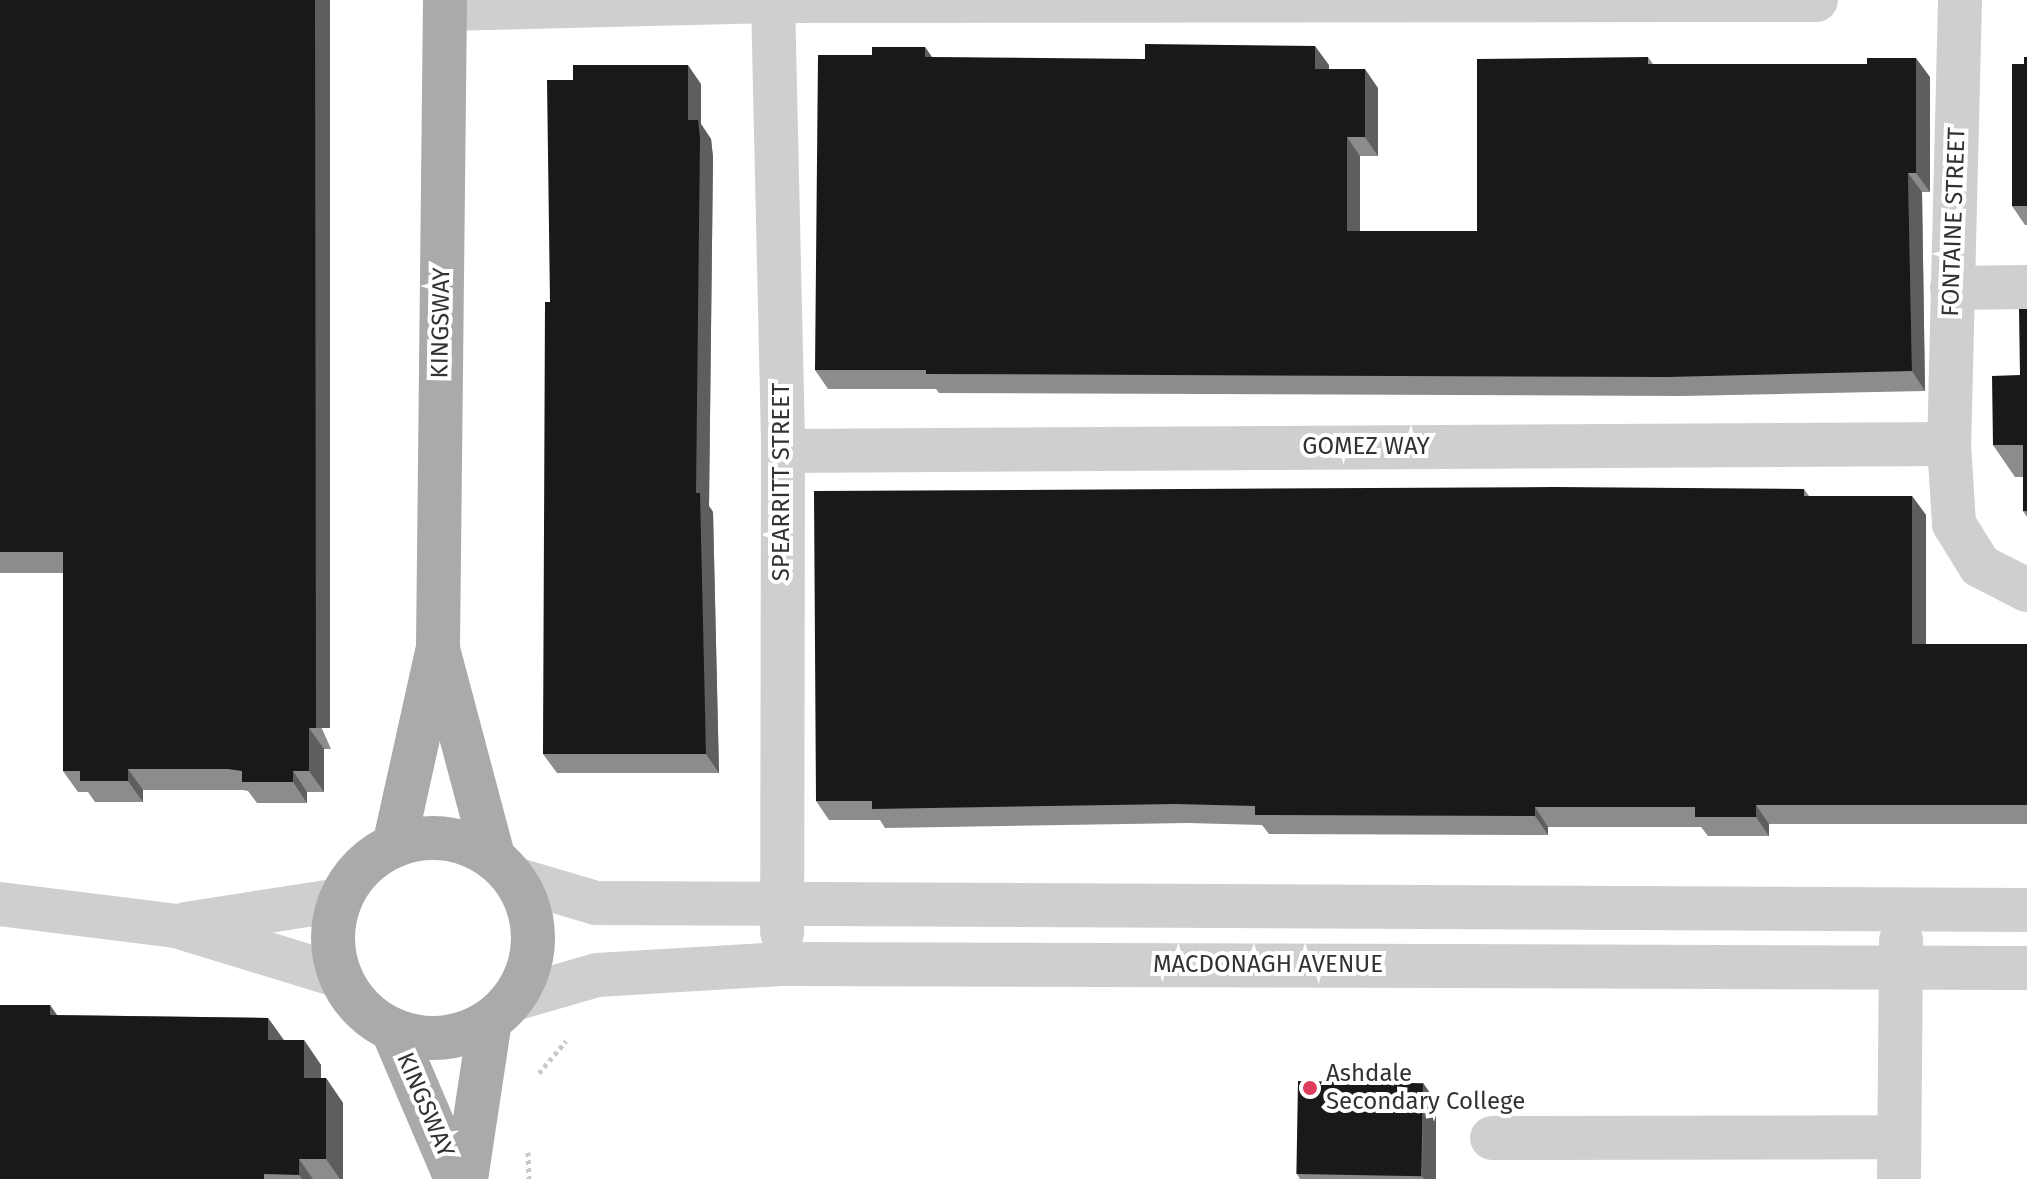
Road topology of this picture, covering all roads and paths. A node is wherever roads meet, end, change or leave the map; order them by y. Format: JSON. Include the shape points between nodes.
{"nodes":[{"id":1,"x":1816,"y":0,"type":"edge"},
{"id":2,"x":1960,"y":0,"type":"edge"},
{"id":3,"x":773,"y":1,"type":"edge"},
{"id":4,"x":1176,"y":1,"type":"edge"},
{"id":5,"x":445,"y":5,"type":"edge"},
{"id":6,"x":2027,"y":287,"type":"edge"},
{"id":7,"x":1952,"y":288,"type":"junction"},
{"id":8,"x":1949,"y":444,"type":"junction"},
{"id":9,"x":783,"y":451,"type":"junction"},
{"id":10,"x":2027,"y":590,"type":"edge"},
{"id":11,"x":438,"y":647,"type":"junction"},
{"id":12,"x":394,"y":846,"type":"junction"},
{"id":13,"x":504,"y":867,"type":"junction"},
{"id":14,"x":340,"y":900,"type":"junction"},
{"id":15,"x":0,"y":904,"type":"edge"},
{"id":16,"x":782,"y":906,"type":"junction"},
{"id":17,"x":1901,"y":910,"type":"junction"},
{"id":18,"x":2027,"y":910,"type":"edge"},
{"id":19,"x":176,"y":926,"type":"junction"},
{"id":20,"x":782,"y":964,"type":"junction"},
{"id":21,"x":1900,"y":967,"type":"junction"},
{"id":22,"x":2027,"y":968,"type":"edge"},
{"id":23,"x":597,"y":975,"type":"junction"},
{"id":24,"x":340,"y":976,"type":"junction"},
{"id":25,"x":502,"y":1010,"type":"junction"},
{"id":26,"x":393,"y":1031,"type":"junction"},
{"id":27,"x":531,"y":1082,"type":"dead end"},
{"id":28,"x":1492,"y":1138,"type":"dead end"},
{"id":29,"x":528,"y":1146,"type":"dead end"},
{"id":30,"x":1898,"y":1158,"type":"edge"},
{"id":31,"x":456,"y":1179,"type":"edge"},
{"id":32,"x":466,"y":1179,"type":"edge"},
{"id":33,"x":529,"y":1179,"type":"edge"}],
"edges":[{"from":1,"to":4,"type":"street"},
{"from":2,"to":7,"type":"street","name":"FONTAINE STREET"},
{"from":3,"to":4,"type":"street"},
{"from":3,"to":5,"type":"street"},
{"from":3,"to":9,"type":"street","name":"SPEARRITT STREET"},
{"from":5,"to":11,"type":"main road","name":"KINGSWAY"},
{"from":6,"to":7,"type":"street"},
{"from":7,"to":8,"type":"street","name":"FONTAINE STREET"},
{"from":8,"to":9,"type":"street","name":"GOMEZ WAY"},
{"from":8,"to":10,"type":"street","name":"FONTAINE STREET","via":[[1954,524],[1980,566]]},
{"from":9,"to":16,"type":"street","name":"SPEARRITT STREET"},
{"from":11,"to":12,"type":"main road","name":"KINGSWAY"},
{"from":11,"to":13,"type":"main road","name":"KINGSWAY"},
{"from":12,"to":13,"type":"main road","via":[[426,837],[461,840]]},
{"from":12,"to":14,"type":"main road","via":[[353,877]]},
{"from":13,"to":16,"type":"street","via":[[596,903]]},
{"from":13,"to":25,"type":"main road","name":"KINGSWAY","via":[[529,907],[534,939],[529,971]]},
{"from":14,"to":19,"type":"street"},
{"from":14,"to":24,"type":"main road","name":"KINGSWAY","via":[[334,951]]},
{"from":15,"to":19,"type":"street"},
{"from":16,"to":17,"type":"street"},
{"from":16,"to":20,"type":"street","name":"SPEARRITT STREET"},
{"from":17,"to":18,"type":"street"},
{"from":17,"to":21,"type":"street"},
{"from":19,"to":24,"type":"street"},
{"from":20,"to":21,"type":"street","name":"MACDONAGH AVENUE"},
{"from":20,"to":23,"type":"street","name":"MACDONAGH AVENUE"},
{"from":21,"to":22,"type":"street","name":"MACDONAGH AVENUE"},
{"from":21,"to":30,"type":"street"},
{"from":23,"to":25,"type":"street","name":"MACDONAGH AVENUE"},
{"from":23,"to":27,"type":"path","via":[[597,999]]},
{"from":24,"to":26,"type":"main road","name":"KINGSWAY","via":[[370,1018]]},
{"from":25,"to":26,"type":"main road","name":"KINGSWAY","via":[[460,1036],[426,1039]]},
{"from":25,"to":32,"type":"main road","name":"KINGSWAY"},
{"from":26,"to":31,"type":"main road","name":"KINGSWAY"},
{"from":28,"to":30,"type":"street"},
{"from":29,"to":33,"type":"path"}]}
